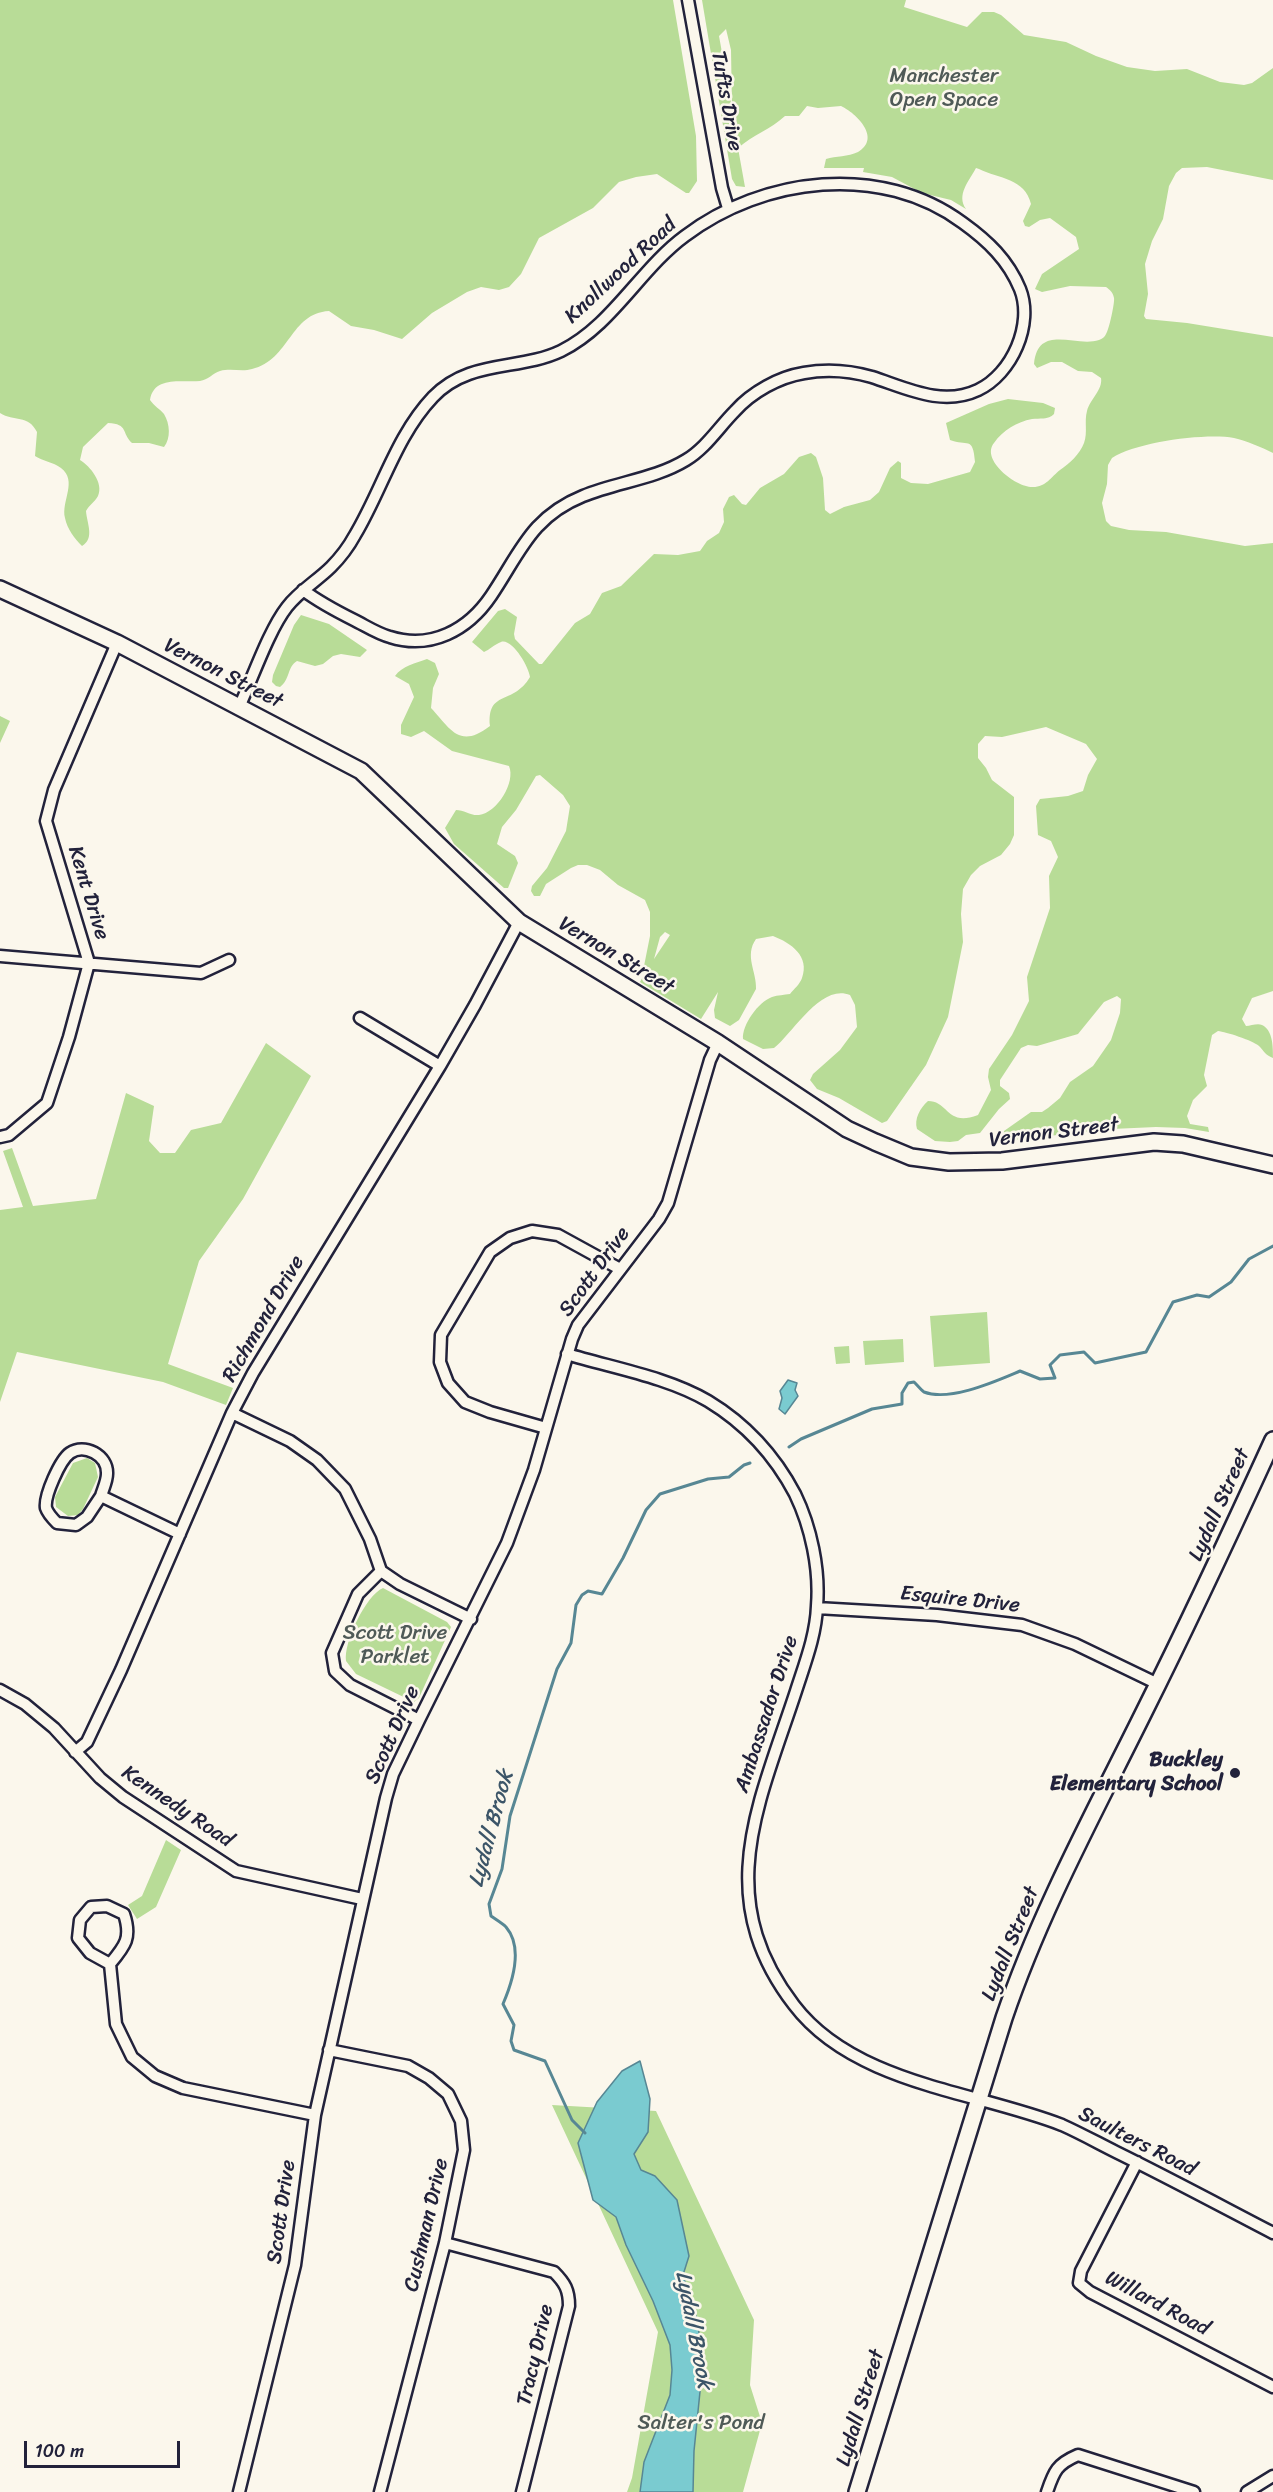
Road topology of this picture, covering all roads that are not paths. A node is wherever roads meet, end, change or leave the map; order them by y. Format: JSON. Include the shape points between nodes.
{"nodes":[{"id":1,"x":688,"y":0,"type":"edge"},
{"id":2,"x":728,"y":208,"type":"junction"},
{"id":3,"x":0,"y":589,"type":"edge"},
{"id":4,"x":303,"y":590,"type":"junction"},
{"id":5,"x":117,"y":643,"type":"junction"},
{"id":6,"x":240,"y":705,"type":"junction"},
{"id":7,"x":519,"y":922,"type":"junction"},
{"id":8,"x":0,"y":956,"type":"edge"},
{"id":9,"x":228,"y":960,"type":"dead end"},
{"id":10,"x":89,"y":963,"type":"junction"},
{"id":11,"x":360,"y":1018,"type":"dead end"},
{"id":12,"x":718,"y":1043,"type":"junction"},
{"id":13,"x":440,"y":1066,"type":"junction"},
{"id":14,"x":0,"y":1137,"type":"edge"},
{"id":15,"x":1273,"y":1165,"type":"edge"},
{"id":16,"x":620,"y":1269,"type":"junction"},
{"id":17,"x":567,"y":1354,"type":"junction"},
{"id":18,"x":232,"y":1413,"type":"junction"},
{"id":19,"x":546,"y":1428,"type":"junction"},
{"id":20,"x":1273,"y":1440,"type":"edge"},
{"id":21,"x":101,"y":1496,"type":"junction"},
{"id":22,"x":180,"y":1534,"type":"junction"},
{"id":23,"x":381,"y":1571,"type":"junction"},
{"id":24,"x":817,"y":1608,"type":"junction"},
{"id":25,"x":471,"y":1618,"type":"junction"},
{"id":26,"x":1158,"y":1684,"type":"junction"},
{"id":27,"x":0,"y":1690,"type":"edge"},
{"id":28,"x":419,"y":1720,"type":"junction"},
{"id":29,"x":75,"y":1752,"type":"junction"},
{"id":30,"x":362,"y":1899,"type":"junction"},
{"id":31,"x":110,"y":1964,"type":"junction"},
{"id":32,"x":329,"y":2050,"type":"junction"},
{"id":33,"x":978,"y":2100,"type":"junction"},
{"id":34,"x":315,"y":2115,"type":"junction"},
{"id":35,"x":1137,"y":2162,"type":"junction"},
{"id":36,"x":1273,"y":2233,"type":"edge"},
{"id":37,"x":445,"y":2242,"type":"junction"},
{"id":38,"x":1273,"y":2387,"type":"edge"},
{"id":39,"x":1273,"y":2476,"type":"edge"},
{"id":40,"x":240,"y":2492,"type":"edge"},
{"id":41,"x":380,"y":2492,"type":"edge"},
{"id":42,"x":522,"y":2492,"type":"edge"},
{"id":43,"x":857,"y":2492,"type":"edge"},
{"id":44,"x":1047,"y":2492,"type":"edge"},
{"id":45,"x":1194,"y":2492,"type":"edge"},
{"id":46,"x":1247,"y":2492,"type":"edge"}],
"edges":[{"from":1,"to":2,"type":"street","name":"Tufts Drive"},
{"from":2,"to":4,"type":"street","name":"Knollwood Road","via":[[683,237],[588,333],[561,351],[464,375],[436,392],[411,423],[354,538],[331,568]]},
{"from":2,"to":4,"type":"street","name":"Knollwood Road","via":[[795,187],[840,184],[885,188],[923,199],[984,238],[1011,267],[1024,299],[1021,341],[1002,372],[977,391],[942,398],[868,376],[834,371],[801,373],[770,384],[739,406],[691,458],[664,472],[579,497],[554,511],[532,532],[491,597],[470,622],[442,639],[414,642],[388,637],[321,604]]},
{"from":3,"to":5,"type":"street","name":"Vernon Street"},
{"from":4,"to":6,"type":"street","name":"Knollwood Road","via":[[285,609]]},
{"from":5,"to":6,"type":"street","name":"Vernon Street"},
{"from":5,"to":10,"type":"street","name":"Kent Drive","via":[[54,790],[46,821]]},
{"from":6,"to":7,"type":"street","name":"Vernon Street","via":[[361,771]]},
{"from":7,"to":12,"type":"street","name":"Vernon Street"},
{"from":7,"to":13,"type":"street","name":"Richmond Drive"},
{"from":8,"to":10,"type":"street"},
{"from":9,"to":10,"type":"street","via":[[201,973]]},
{"from":10,"to":14,"type":"street","name":"Kent Drive","via":[[47,1103],[9,1136]]},
{"from":11,"to":13,"type":"street"},
{"from":12,"to":15,"type":"street","name":"Vernon Street","via":[[847,1129],[911,1156],[974,1163],[1154,1142],[1183,1144]]},
{"from":12,"to":16,"type":"street","name":"Scott Drive","via":[[668,1203]]},
{"from":13,"to":18,"type":"street","name":"Richmond Drive","via":[[280,1327]]},
{"from":16,"to":17,"type":"street","name":"Scott Drive","via":[[578,1325]]},
{"from":16,"to":19,"type":"street","via":[[558,1235],[532,1231],[510,1238],[490,1252],[441,1335],[440,1362],[448,1383],[465,1402]]},
{"from":17,"to":19,"type":"street","name":"Scott Drive"},
{"from":17,"to":24,"type":"street","name":"Ambassador Drive","via":[[668,1383],[706,1400],[760,1443],[785,1474],[802,1509],[818,1583]]},
{"from":18,"to":22,"type":"street","name":"Richmond Drive"},
{"from":18,"to":23,"type":"street","via":[[290,1441],[317,1460],[345,1490]]},
{"from":19,"to":25,"type":"street","name":"Scott Drive","via":[[520,1513]]},
{"from":20,"to":26,"type":"street","name":"Lydall Street"},
{"from":21,"to":21,"type":"street","via":[[107,1473],[105,1464],[93,1452],[78,1449],[68,1455],[57,1472],[46,1510],[57,1523],[76,1525],[87,1517]]},
{"from":21,"to":22,"type":"street"},
{"from":22,"to":29,"type":"street","name":"Richmond Drive","via":[[87,1742]]},
{"from":23,"to":25,"type":"street"},
{"from":23,"to":28,"type":"street","via":[[358,1594],[332,1653],[335,1671],[350,1685]]},
{"from":24,"to":26,"type":"street","name":"Esquire Drive","via":[[1022,1625],[1075,1644]]},
{"from":24,"to":33,"type":"street","name":"Ambassador Drive","via":[[808,1652],[760,1797],[750,1840],[748,1895],[755,1931],[792,2003],[828,2039],[893,2073]]},
{"from":25,"to":28,"type":"street","name":"Scott Drive"},
{"from":26,"to":33,"type":"street","name":"Lydall Street","via":[[1042,1919]]},
{"from":27,"to":29,"type":"street","name":"Kennedy Road","via":[[26,1704]]},
{"from":28,"to":30,"type":"street","name":"Scott Drive","via":[[393,1774]]},
{"from":29,"to":30,"type":"street","name":"Kennedy Road","via":[[123,1797],[236,1871]]},
{"from":30,"to":32,"type":"street","name":"Scott Drive"},
{"from":31,"to":31,"type":"street","via":[[125,1946],[129,1928],[123,1914],[107,1906],[91,1907],[80,1920],[78,1938],[90,1953]]},
{"from":31,"to":34,"type":"street","via":[[116,2024],[132,2057],[155,2076],[183,2088]]},
{"from":32,"to":34,"type":"street","name":"Scott Drive"},
{"from":32,"to":37,"type":"street","name":"Cushman Drive","via":[[408,2066],[448,2094],[461,2121],[464,2150]]},
{"from":33,"to":35,"type":"street","name":"Saulters Road","via":[[1062,2126]]},
{"from":33,"to":43,"type":"street","name":"Lydall Street"},
{"from":34,"to":40,"type":"street","name":"Scott Drive","via":[[295,2265]]},
{"from":35,"to":36,"type":"street","name":"Saulters Road"},
{"from":35,"to":38,"type":"street","name":"Willard Road","via":[[1079,2283]]},
{"from":37,"to":41,"type":"street","name":"Cushman Drive"},
{"from":37,"to":42,"type":"street","name":"Tracy Drive","via":[[554,2272],[569,2294]]},
{"from":39,"to":46,"type":"street"},
{"from":44,"to":45,"type":"street","via":[[1053,2474],[1064,2461],[1078,2455]]}]}
